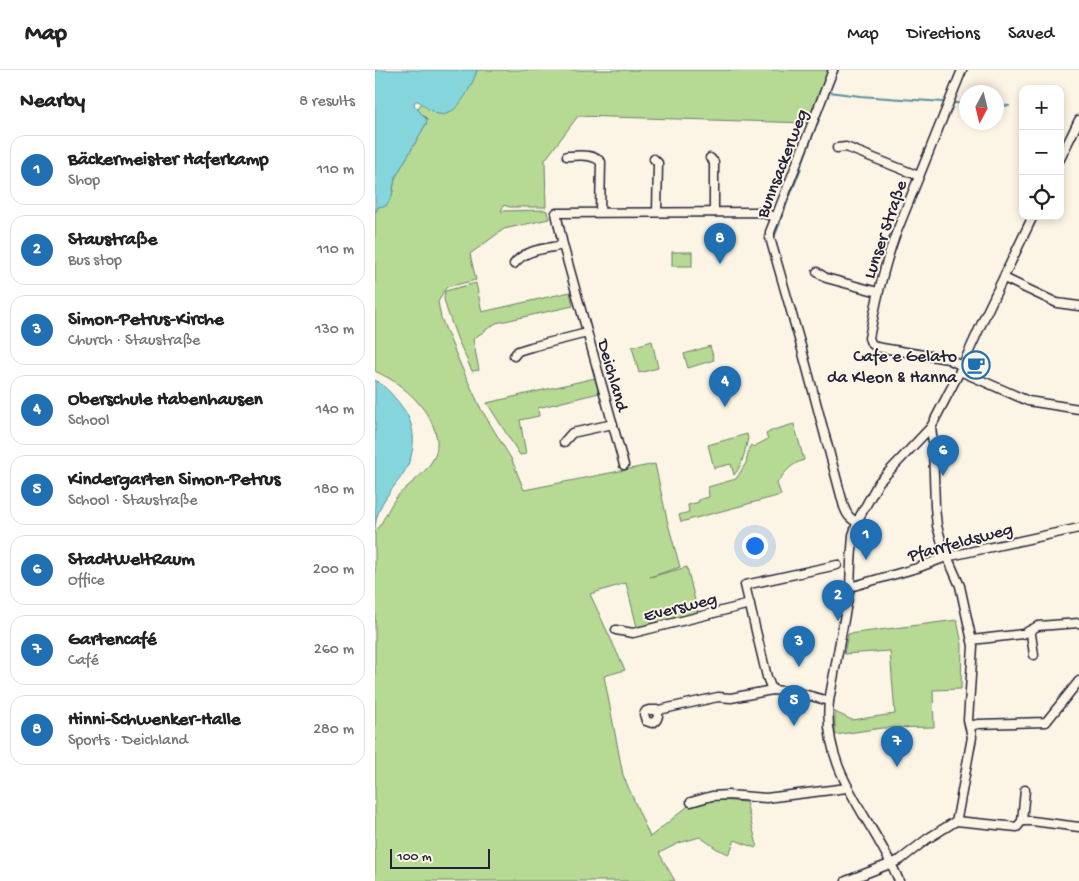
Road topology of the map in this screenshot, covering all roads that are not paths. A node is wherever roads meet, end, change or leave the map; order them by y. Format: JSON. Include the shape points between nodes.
{"nodes":[{"id":1,"x":833,"y":70,"type":"edge"},
{"id":2,"x":962,"y":70,"type":"edge"},
{"id":3,"x":1079,"y":120,"type":"edge"},
{"id":4,"x":837,"y":148,"type":"dead end"},
{"id":5,"x":1064,"y":152,"type":"edge"},
{"id":6,"x":567,"y":156,"type":"dead end"},
{"id":7,"x":710,"y":158,"type":"dead end"},
{"id":8,"x":653,"y":159,"type":"dead end"},
{"id":9,"x":919,"y":176,"type":"junction"},
{"id":10,"x":600,"y":212,"type":"junction"},
{"id":11,"x":657,"y":212,"type":"junction"},
{"id":12,"x":714,"y":212,"type":"junction"},
{"id":13,"x":776,"y":217,"type":"junction"},
{"id":14,"x":1031,"y":220,"type":"edge"},
{"id":15,"x":563,"y":245,"type":"junction"},
{"id":16,"x":515,"y":264,"type":"dead end"},
{"id":17,"x":817,"y":272,"type":"dead end"},
{"id":18,"x":1004,"y":278,"type":"junction"},
{"id":19,"x":878,"y":292,"type":"junction"},
{"id":20,"x":1079,"y":306,"type":"edge"},
{"id":21,"x":587,"y":333,"type":"junction"},
{"id":22,"x":514,"y":356,"type":"dead end"},
{"id":23,"x":961,"y":368,"type":"junction"},
{"id":24,"x":1079,"y":409,"type":"edge"},
{"id":25,"x":613,"y":424,"type":"junction"},
{"id":26,"x":931,"y":427,"type":"junction"},
{"id":27,"x":565,"y":442,"type":"dead end"},
{"id":28,"x":624,"y":465,"type":"dead end"},
{"id":29,"x":857,"y":522,"type":"junction"},
{"id":30,"x":1079,"y":528,"type":"edge"},
{"id":31,"x":946,"y":557,"type":"junction"},
{"id":32,"x":837,"y":565,"type":"dead end"},
{"id":33,"x":850,"y":587,"type":"junction"},
{"id":34,"x":750,"y":604,"type":"junction"},
{"id":35,"x":1079,"y":623,"type":"edge"},
{"id":36,"x":616,"y":630,"type":"dead end"},
{"id":37,"x":1029,"y":631,"type":"junction"},
{"id":38,"x":972,"y":640,"type":"junction"},
{"id":39,"x":1034,"y":655,"type":"dead end"},
{"id":40,"x":1079,"y":681,"type":"edge"},
{"id":41,"x":772,"y":690,"type":"junction"},
{"id":42,"x":829,"y":700,"type":"junction"},
{"id":43,"x":659,"y":710,"type":"dead end"},
{"id":44,"x":971,"y":726,"type":"junction"},
{"id":45,"x":847,"y":788,"type":"junction"},
{"id":46,"x":1025,"y":790,"type":"dead end"},
{"id":47,"x":691,"y":802,"type":"dead end"},
{"id":48,"x":956,"y":821,"type":"junction"},
{"id":49,"x":1023,"y":821,"type":"junction"},
{"id":50,"x":1079,"y":827,"type":"edge"},
{"id":51,"x":891,"y":863,"type":"junction"},
{"id":52,"x":846,"y":881,"type":"edge"},
{"id":53,"x":899,"y":881,"type":"edge"}],
"edges":[{"from":1,"to":13,"type":"street","name":"Bunnsackerweg"},
{"from":2,"to":9,"type":"street","name":"Lunser Straße"},
{"from":3,"to":5,"type":"street"},
{"from":4,"to":9,"type":"street","name":"Lunser Straße","via":[[846,147]]},
{"from":6,"to":10,"type":"street","via":[[591,156],[601,162]]},
{"from":7,"to":12,"type":"street","via":[[715,162]]},
{"from":8,"to":11,"type":"street","via":[[657,163]]},
{"from":9,"to":19,"type":"street","name":"Lunser Straße","via":[[887,258]]},
{"from":10,"to":11,"type":"street","name":"Deichland"},
{"from":10,"to":15,"type":"street","name":"Deichland","via":[[556,213]]},
{"from":11,"to":12,"type":"street","name":"Deichland"},
{"from":12,"to":13,"type":"street","name":"Deichland","via":[[758,212]]},
{"from":13,"to":29,"type":"street","name":"Bunnsackerweg","via":[[770,232],[771,244],[844,507],[851,519]]},
{"from":14,"to":18,"type":"street"},
{"from":15,"to":16,"type":"street","via":[[525,254]]},
{"from":15,"to":21,"type":"street","name":"Deichland"},
{"from":17,"to":19,"type":"street","name":"Lunser Straße","via":[[826,278]]},
{"from":18,"to":20,"type":"street","via":[[1057,303]]},
{"from":18,"to":23,"type":"street"},
{"from":19,"to":23,"type":"street","name":"Lunser Straße","via":[[869,338],[871,343],[876,347],[948,359]]},
{"from":21,"to":22,"type":"street","name":"Deichland","via":[[518,351]]},
{"from":21,"to":25,"type":"street","name":"Deichland"},
{"from":23,"to":24,"type":"street","via":[[1028,401]]},
{"from":23,"to":26,"type":"street"},
{"from":25,"to":27,"type":"street","name":"Deichland","via":[[572,433]]},
{"from":25,"to":28,"type":"street","name":"Deichland"},
{"from":26,"to":29,"type":"street","via":[[879,482]]},
{"from":26,"to":31,"type":"street","via":[[937,526]]},
{"from":29,"to":33,"type":"street"},
{"from":30,"to":31,"type":"street","name":"Pfarrfeldsweg"},
{"from":31,"to":33,"type":"street","name":"Pfarrfeldsweg"},
{"from":31,"to":38,"type":"street","via":[[960,586]]},
{"from":32,"to":34,"type":"street","via":[[745,585]]},
{"from":33,"to":42,"type":"street"},
{"from":34,"to":36,"type":"street","name":"Eversweg","via":[[633,633]]},
{"from":34,"to":41,"type":"street"},
{"from":35,"to":37,"type":"street","via":[[1038,626]]},
{"from":37,"to":38,"type":"street"},
{"from":37,"to":39,"type":"street"},
{"from":38,"to":44,"type":"street","via":[[968,720]]},
{"from":40,"to":44,"type":"street","via":[[1046,722]]},
{"from":41,"to":42,"type":"street"},
{"from":41,"to":43,"type":"street","via":[[731,698],[718,697]]},
{"from":42,"to":45,"type":"street","via":[[831,744]]},
{"from":44,"to":48,"type":"street","via":[[972,737]]},
{"from":45,"to":47,"type":"street","via":[[766,798],[712,796]]},
{"from":45,"to":51,"type":"street"},
{"from":46,"to":49,"type":"street"},
{"from":48,"to":49,"type":"street","via":[[1017,827]]},
{"from":48,"to":51,"type":"street"},
{"from":49,"to":50,"type":"street"},
{"from":51,"to":52,"type":"street"},
{"from":51,"to":53,"type":"street"}]}
